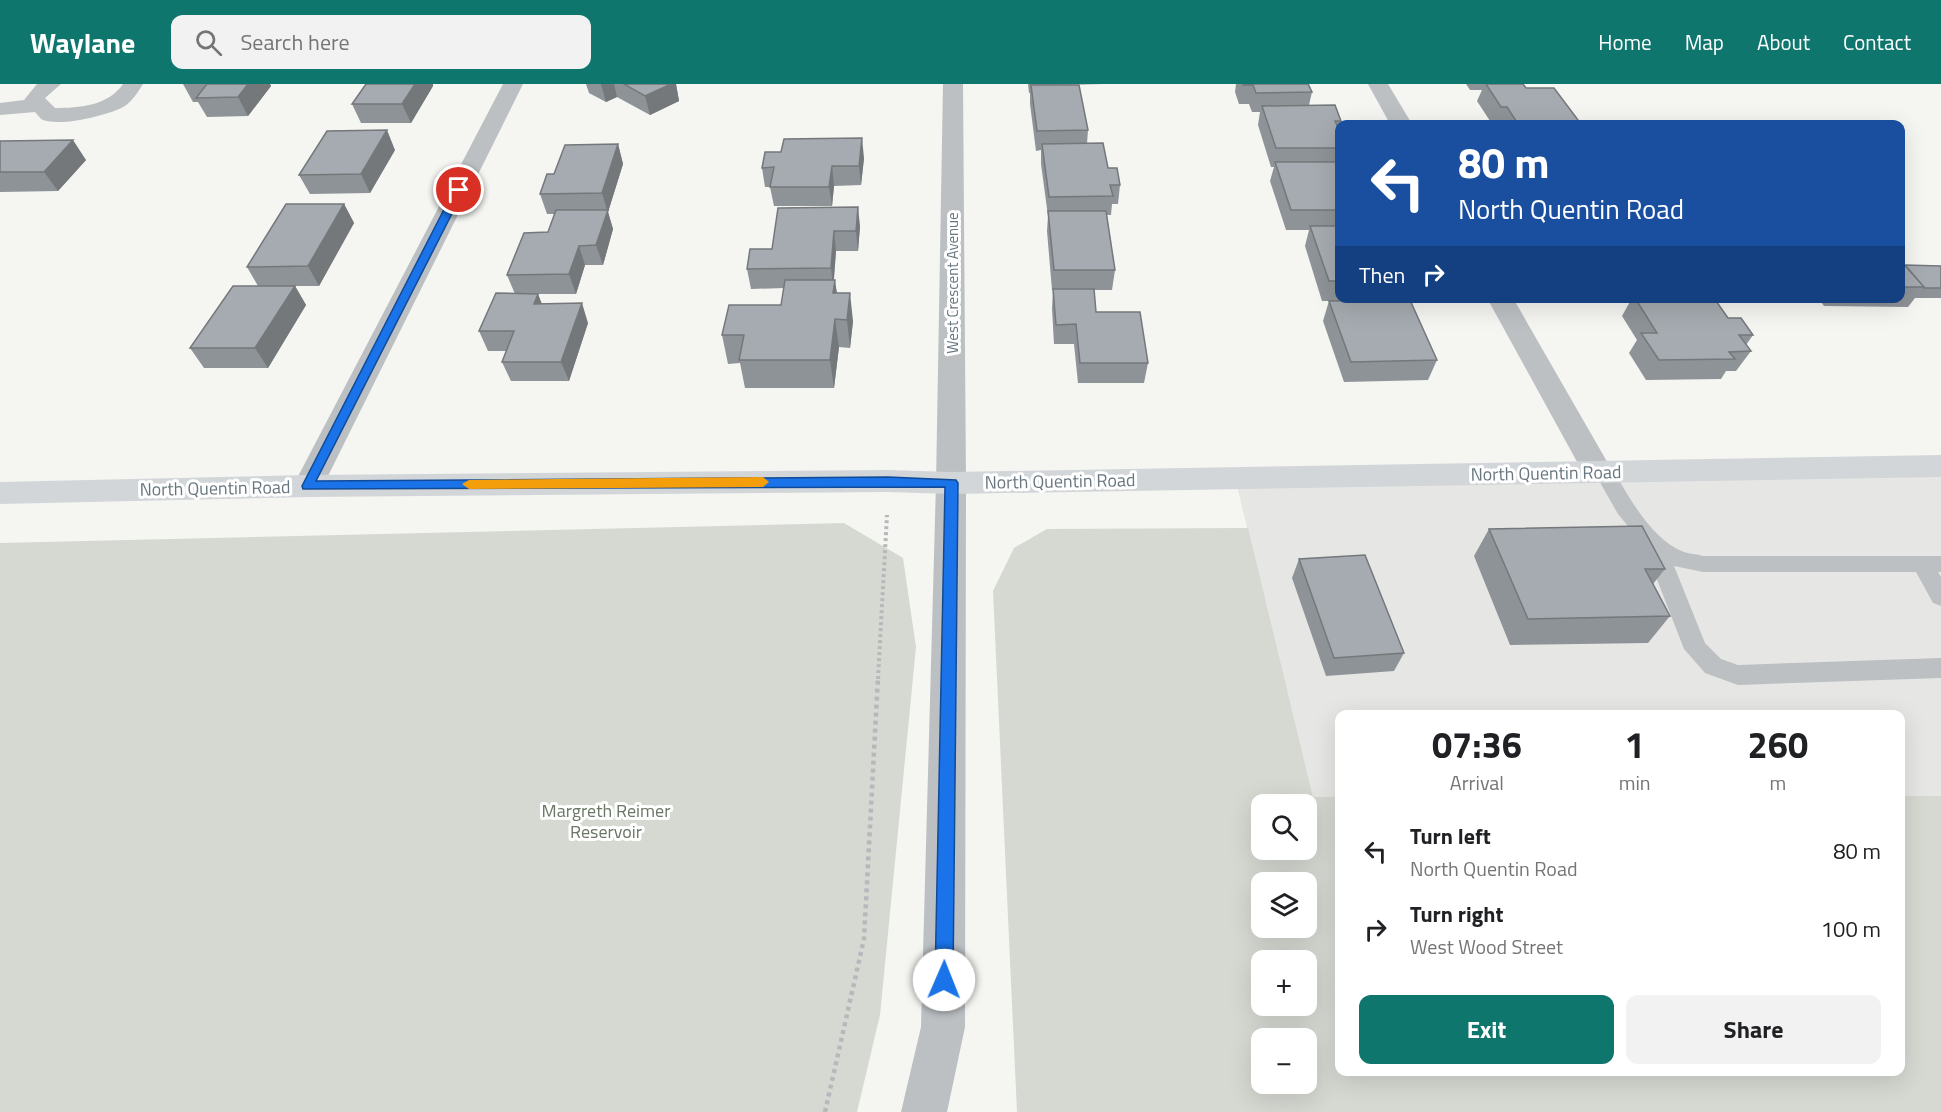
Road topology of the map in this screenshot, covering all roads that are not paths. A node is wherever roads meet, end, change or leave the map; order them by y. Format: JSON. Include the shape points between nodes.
{"nodes":[{"id":1,"x":51,"y":84,"type":"edge"},
{"id":2,"x":133,"y":84,"type":"edge"},
{"id":3,"x":513,"y":84,"type":"edge"},
{"id":4,"x":953,"y":84,"type":"edge"},
{"id":5,"x":1378,"y":84,"type":"edge"},
{"id":6,"x":38,"y":105,"type":"junction"},
{"id":7,"x":0,"y":109,"type":"edge"},
{"id":8,"x":1399,"y":120,"type":"edge"},
{"id":9,"x":1503,"y":303,"type":"edge"},
{"id":10,"x":1941,"y":466,"type":"edge"},
{"id":11,"x":1601,"y":472,"type":"junction"},
{"id":12,"x":951,"y":483,"type":"junction"},
{"id":13,"x":308,"y":486,"type":"junction"},
{"id":14,"x":0,"y":493,"type":"edge"},
{"id":15,"x":1653,"y":541,"type":"junction"},
{"id":16,"x":1932,"y":564,"type":"edge"},
{"id":17,"x":1941,"y":597,"type":"edge"},
{"id":18,"x":1941,"y":668,"type":"edge"},
{"id":19,"x":924,"y":1112,"type":"edge"}],
"edges":[{"from":1,"to":6,"type":"street","via":[[34,99]]},
{"from":2,"to":6,"type":"street","via":[[114,102],[81,113],[49,114]]},
{"from":3,"to":13,"type":"street"},
{"from":4,"to":12,"type":"street","name":"West Crescent Avenue"},
{"from":5,"to":8,"type":"street"},
{"from":6,"to":7,"type":"street"},
{"from":9,"to":11,"type":"street"},
{"from":10,"to":11,"type":"main road","name":"North Quentin Road"},
{"from":11,"to":12,"type":"main road","name":"North Quentin Road"},
{"from":11,"to":15,"type":"lane","via":[[1631,518]]},
{"from":12,"to":13,"type":"main road","name":"North Quentin Road"},
{"from":12,"to":19,"type":"street","name":"West Crescent Avenue","via":[[943,1027]]},
{"from":13,"to":14,"type":"main road","name":"North Quentin Road"},
{"from":15,"to":16,"type":"lane","via":[[1677,559],[1703,564]]},
{"from":15,"to":18,"type":"lane","via":[[1696,649],[1713,666],[1738,675]]},
{"from":16,"to":17,"type":"lane"}]}
